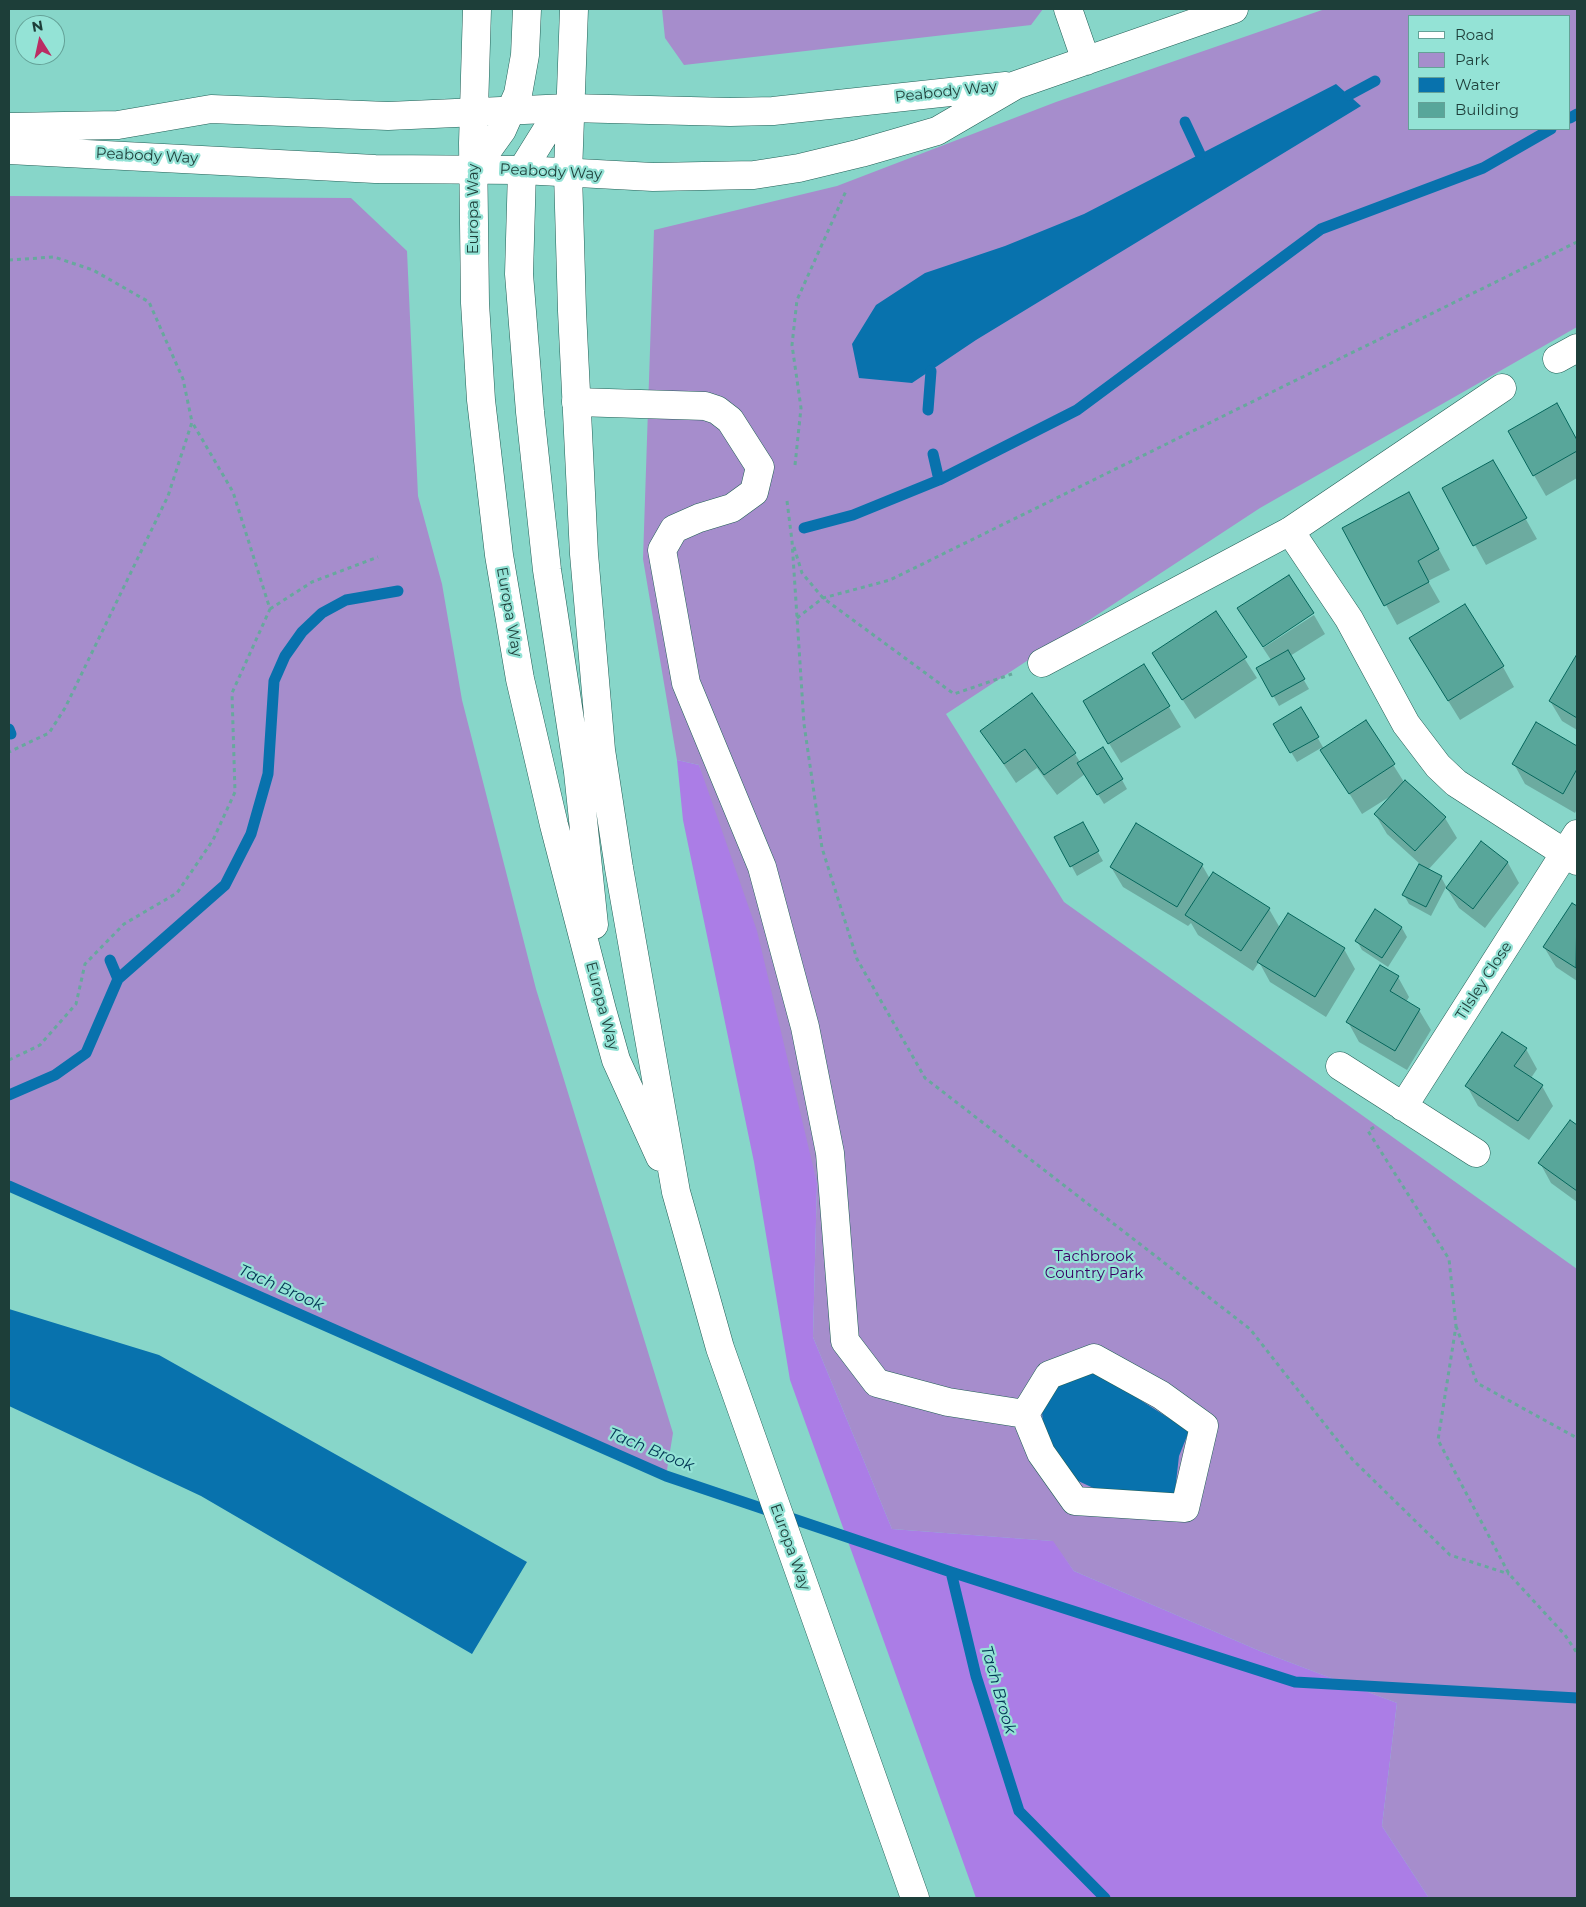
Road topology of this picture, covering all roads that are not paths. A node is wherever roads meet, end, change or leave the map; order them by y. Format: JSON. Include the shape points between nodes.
{"nodes":[{"id":1,"x":477,"y":9,"type":"edge"},
{"id":2,"x":527,"y":9,"type":"edge"},
{"id":3,"x":574,"y":9,"type":"edge"},
{"id":4,"x":1068,"y":9,"type":"edge"},
{"id":5,"x":1234,"y":9,"type":"edge"},
{"id":6,"x":1086,"y":62,"type":"junction"},
{"id":7,"x":1016,"y":85,"type":"junction"},
{"id":8,"x":569,"y":108,"type":"junction"},
{"id":9,"x":512,"y":110,"type":"junction"},
{"id":10,"x":475,"y":111,"type":"junction"},
{"id":11,"x":9,"y":127,"type":"edge"},
{"id":12,"x":9,"y":150,"type":"edge"},
{"id":13,"x":474,"y":169,"type":"junction"},
{"id":14,"x":522,"y":170,"type":"junction"},
{"id":15,"x":568,"y":173,"type":"junction"},
{"id":16,"x":1502,"y":388,"type":"dead end"},
{"id":17,"x":576,"y":402,"type":"junction"},
{"id":18,"x":1290,"y":531,"type":"junction"},
{"id":19,"x":1042,"y":663,"type":"road end"},
{"id":20,"x":1573,"y":850,"type":"edge"},
{"id":21,"x":602,"y":1010,"type":"junction"},
{"id":22,"x":1340,"y":1066,"type":"dead end"},
{"id":23,"x":1403,"y":1107,"type":"junction"},
{"id":24,"x":1476,"y":1153,"type":"dead end"},
{"id":25,"x":676,"y":1192,"type":"junction"},
{"id":26,"x":1025,"y":1414,"type":"junction"},
{"id":27,"x":915,"y":1898,"type":"edge"}],
"edges":[{"from":1,"to":10,"type":"main road","name":"Europa Way"},
{"from":2,"to":9,"type":"main road","via":[[524,68]]},
{"from":3,"to":8,"type":"main road","name":"Europa Way"},
{"from":4,"to":6,"type":"main road"},
{"from":5,"to":6,"type":"main road","name":"Peabody Way"},
{"from":6,"to":7,"type":"main road","name":"Peabody Way"},
{"from":7,"to":8,"type":"main road","name":"Peabody Way","via":[[773,111]]},
{"from":7,"to":15,"type":"main road","name":"Peabody Way","via":[[937,131],[799,168],[754,175],[653,177]]},
{"from":8,"to":9,"type":"main road","name":"Peabody Way"},
{"from":8,"to":14,"type":"main road","via":[[550,125]]},
{"from":8,"to":15,"type":"main road","name":"Europa Way"},
{"from":9,"to":10,"type":"main road","name":"Peabody Way"},
{"from":9,"to":13,"type":"main road"},
{"from":10,"to":11,"type":"main road","name":"Peabody Way","via":[[388,116],[211,109],[118,125]]},
{"from":10,"to":13,"type":"main road","name":"Europa Way"},
{"from":12,"to":13,"type":"main road","name":"Peabody Way","via":[[374,169]]},
{"from":13,"to":14,"type":"main road","name":"Peabody Way"},
{"from":13,"to":21,"type":"main road","name":"Europa Way","via":[[476,340],[499,555],[520,680]]},
{"from":14,"to":15,"type":"main road","name":"Peabody Way"},
{"from":14,"to":21,"type":"main road","via":[[519,274],[530,412],[547,570],[584,815]]},
{"from":15,"to":17,"type":"main road","name":"Europa Way"},
{"from":16,"to":18,"type":"main road"},
{"from":17,"to":25,"type":"main road","name":"Europa Way","via":[[584,554],[601,750]]},
{"from":17,"to":26,"type":"main road","via":[[711,408],[730,420],[760,467],[754,492],[732,508],[674,529],[662,550],[686,683],[762,867],[805,1027],[830,1152],[845,1341],[877,1383],[948,1402]]},
{"from":18,"to":19,"type":"main road"},
{"from":18,"to":20,"type":"main road","via":[[1348,619],[1422,748],[1456,783]]},
{"from":20,"to":23,"type":"main road","name":"Tilsley Close"},
{"from":21,"to":25,"type":"main road","name":"Europa Way","via":[[616,1060]]},
{"from":22,"to":23,"type":"main road"},
{"from":23,"to":24,"type":"main road"},
{"from":25,"to":27,"type":"main road","name":"Europa Way","via":[[720,1348]]},
{"from":26,"to":26,"type":"main road","via":[[1049,1375],[1094,1358],[1161,1395],[1204,1426],[1185,1508],[1075,1502],[1041,1453]]}]}
